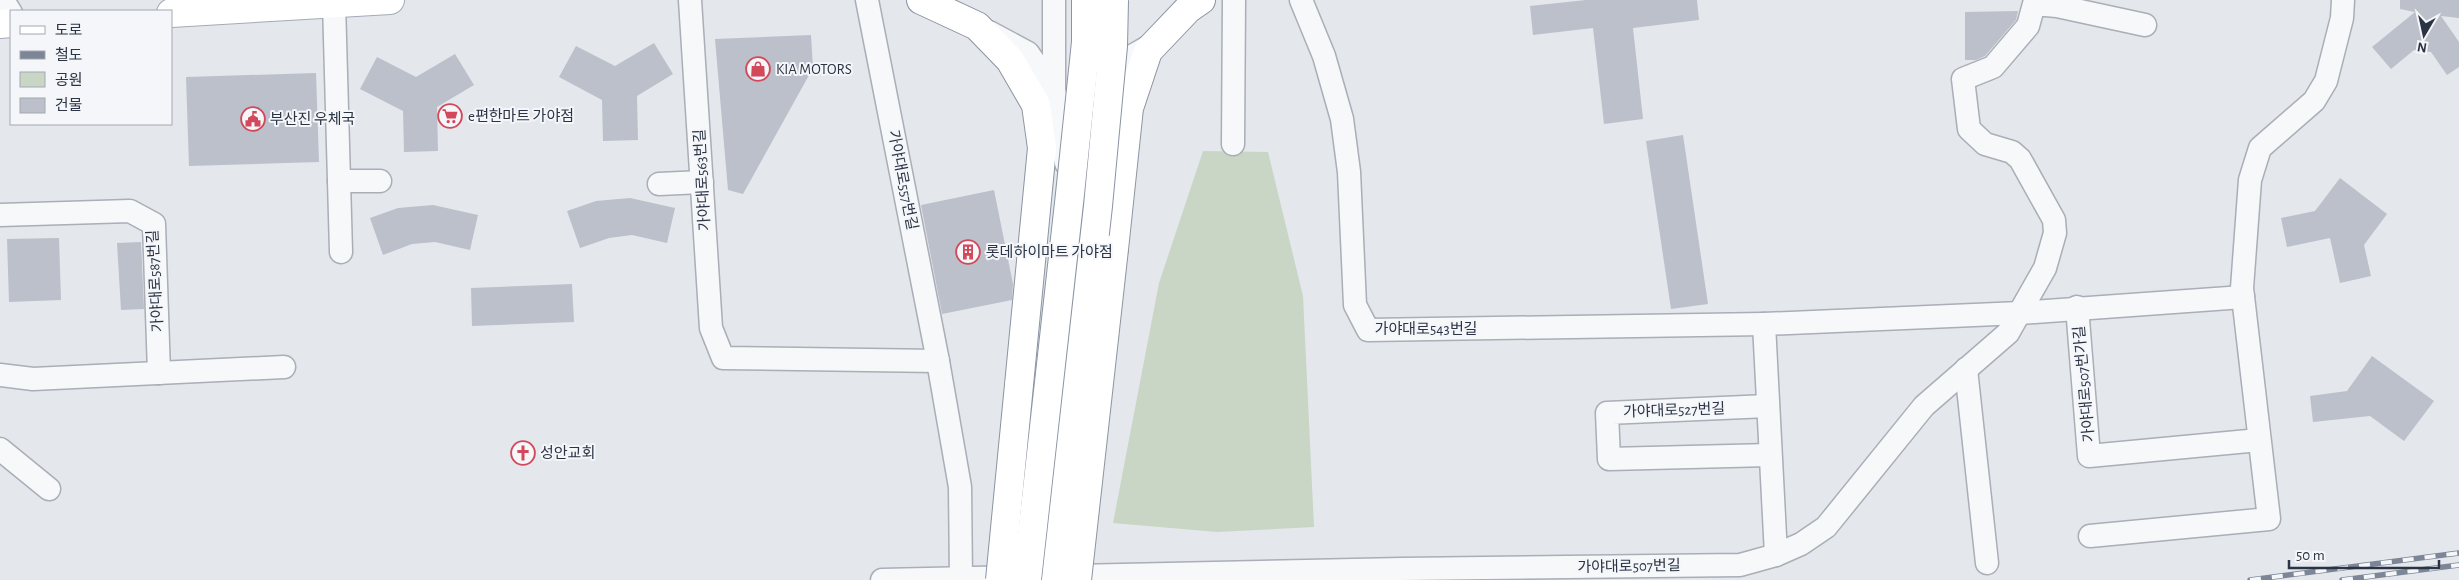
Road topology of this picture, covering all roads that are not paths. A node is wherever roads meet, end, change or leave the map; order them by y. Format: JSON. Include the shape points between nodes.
{"nodes":[{"id":1,"x":3,"y":0,"type":"edge"},
{"id":2,"x":390,"y":0,"type":"edge"},
{"id":3,"x":690,"y":0,"type":"edge"},
{"id":4,"x":867,"y":0,"type":"edge"},
{"id":5,"x":921,"y":0,"type":"edge"},
{"id":6,"x":1054,"y":0,"type":"edge"},
{"id":7,"x":1086,"y":0,"type":"edge"},
{"id":8,"x":1114,"y":0,"type":"edge"},
{"id":9,"x":1119,"y":0,"type":"edge"},
{"id":10,"x":1201,"y":0,"type":"edge"},
{"id":11,"x":1234,"y":0,"type":"edge"},
{"id":12,"x":1301,"y":0,"type":"edge"},
{"id":13,"x":2343,"y":0,"type":"edge"},
{"id":14,"x":334,"y":3,"type":"junction"},
{"id":15,"x":10,"y":11,"type":"edge"},
{"id":16,"x":172,"y":13,"type":"edge"},
{"id":17,"x":2145,"y":25,"type":"dead end"},
{"id":18,"x":977,"y":26,"type":"junction"},
{"id":19,"x":1158,"y":41,"type":"junction"},
{"id":20,"x":1054,"y":90,"type":"junction"},
{"id":21,"x":1233,"y":144,"type":"dead end"},
{"id":22,"x":1091,"y":164,"type":"junction"},
{"id":23,"x":339,"y":181,"type":"junction"},
{"id":24,"x":380,"y":181,"type":"dead end"},
{"id":25,"x":702,"y":182,"type":"junction"},
{"id":26,"x":658,"y":184,"type":"dead end"},
{"id":27,"x":0,"y":215,"type":"edge"},
{"id":28,"x":341,"y":252,"type":"dead end"},
{"id":29,"x":2243,"y":297,"type":"junction"},
{"id":30,"x":2077,"y":307,"type":"junction"},
{"id":31,"x":2020,"y":313,"type":"junction"},
{"id":32,"x":1764,"y":324,"type":"junction"},
{"id":33,"x":938,"y":361,"type":"junction"},
{"id":34,"x":284,"y":367,"type":"dead end"},
{"id":35,"x":1966,"y":369,"type":"junction"},
{"id":36,"x":159,"y":373,"type":"junction"},
{"id":37,"x":0,"y":375,"type":"edge"},
{"id":38,"x":1768,"y":406,"type":"junction"},
{"id":39,"x":2259,"y":440,"type":"junction"},
{"id":40,"x":0,"y":449,"type":"edge"},
{"id":41,"x":1770,"y":455,"type":"junction"},
{"id":42,"x":49,"y":489,"type":"dead end"},
{"id":43,"x":2090,"y":536,"type":"dead end"},
{"id":44,"x":1776,"y":555,"type":"junction"},
{"id":45,"x":1986,"y":563,"type":"dead end"},
{"id":46,"x":961,"y":579,"type":"junction"},
{"id":47,"x":882,"y":580,"type":"edge"},
{"id":48,"x":1000,"y":580,"type":"edge"},
{"id":49,"x":1027,"y":580,"type":"edge"},
{"id":50,"x":1056,"y":580,"type":"edge"},
{"id":51,"x":1077,"y":580,"type":"edge"}],
"edges":[{"from":1,"to":15,"type":"street"},
{"from":2,"to":14,"type":"main road"},
{"from":3,"to":25,"type":"street","name":"가야대로563번길"},
{"from":4,"to":33,"type":"street","name":"가야대로557번길"},
{"from":5,"to":18,"type":"main road"},
{"from":6,"to":20,"type":"street"},
{"from":7,"to":49,"type":"main road","bridge":true,"via":[[1086,42],[1072,185]]},
{"from":8,"to":50,"type":"main road","bridge":true,"via":[[1113,46],[1098,206]]},
{"from":9,"to":22,"type":"street"},
{"from":10,"to":19,"type":"main road"},
{"from":11,"to":21,"type":"street"},
{"from":12,"to":32,"type":"street","name":"가야대로543번길","via":[[1324,56],[1342,120],[1349,172],[1355,306],[1368,330]]},
{"from":13,"to":29,"type":"street","via":[[2342,18],[2326,81],[2314,101],[2260,148],[2250,180]]},
{"from":14,"to":16,"type":"main road"},
{"from":14,"to":23,"type":"street"},
{"from":17,"to":31,"type":"street","name":"가야대로507번길","via":[[2034,4],[2028,26],[1993,67],[1963,79],[1969,129],[1985,144],[2012,152],[2020,159],[2054,220],[2055,234],[2045,268]]},
{"from":18,"to":20,"type":"street","via":[[1028,53]]},
{"from":18,"to":48,"type":"main road","bridge":true,"via":[[1010,60],[1036,105],[1042,148]]},
{"from":19,"to":22,"type":"street","via":[[1132,56]]},
{"from":19,"to":51,"type":"main road","bridge":true,"via":[[1148,51],[1129,108]]},
{"from":20,"to":22,"type":"street","via":[[1062,127],[1076,246]]},
{"from":23,"to":24,"type":"street"},
{"from":23,"to":28,"type":"street"},
{"from":25,"to":26,"type":"street"},
{"from":25,"to":33,"type":"street","name":"가야대로563번길","via":[[711,328],[722,358]]},
{"from":27,"to":36,"type":"street","name":"가야대로587번길","via":[[130,211],[154,224]]},
{"from":29,"to":30,"type":"street","name":"가야대로507번가길"},
{"from":29,"to":39,"type":"street"},
{"from":30,"to":31,"type":"street"},
{"from":30,"to":39,"type":"street","name":"가야대로507번가길","via":[[2089,456]]},
{"from":31,"to":32,"type":"street"},
{"from":31,"to":35,"type":"street","name":"가야대로507번길","via":[[2008,333]]},
{"from":32,"to":38,"type":"street"},
{"from":33,"to":46,"type":"street","name":"가야대로557번길","via":[[960,487]]},
{"from":34,"to":36,"type":"street"},
{"from":35,"to":44,"type":"street","name":"가야대로507번길","via":[[1924,406],[1826,527],[1801,544]]},
{"from":35,"to":45,"type":"street"},
{"from":36,"to":37,"type":"street","via":[[33,379]]},
{"from":38,"to":41,"type":"street"},
{"from":38,"to":41,"type":"street","name":"가야대로527번길","via":[[1607,413],[1609,459]]},
{"from":39,"to":43,"type":"street","via":[[2269,519]]},
{"from":40,"to":42,"type":"street"},
{"from":41,"to":44,"type":"street"},
{"from":44,"to":46,"type":"street","name":"가야대로507번길","via":[[1740,565]]},
{"from":46,"to":47,"type":"street","name":"가야대로507번길"}]}
